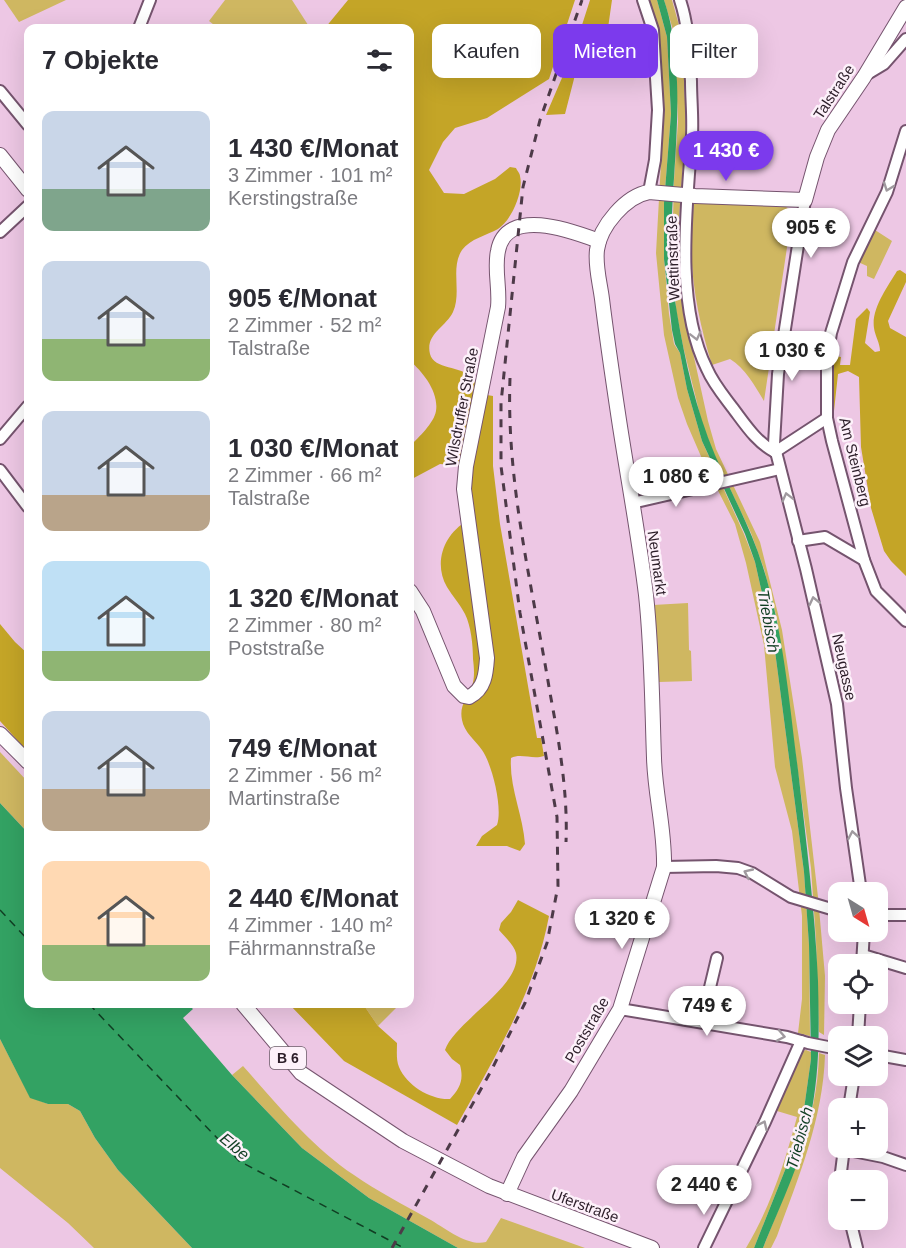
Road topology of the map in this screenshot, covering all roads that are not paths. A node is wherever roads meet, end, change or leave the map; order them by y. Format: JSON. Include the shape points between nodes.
{"nodes":[{"id":1,"x":150,"y":0,"type":"edge"},
{"id":2,"x":643,"y":0,"type":"edge"},
{"id":3,"x":680,"y":0,"type":"edge"},
{"id":4,"x":906,"y":6,"type":"edge"},
{"id":5,"x":141,"y":24,"type":"edge"},
{"id":6,"x":903,"y":42,"type":"edge"},
{"id":7,"x":882,"y":44,"type":"junction"},
{"id":8,"x":864,"y":77,"type":"junction"},
{"id":9,"x":0,"y":91,"type":"edge"},
{"id":10,"x":24,"y":120,"type":"edge"},
{"id":11,"x":906,"y":131,"type":"edge"},
{"id":12,"x":0,"y":155,"type":"edge"},
{"id":13,"x":24,"y":185,"type":"edge"},
{"id":14,"x":654,"y":192,"type":"junction"},
{"id":15,"x":683,"y":194,"type":"junction"},
{"id":16,"x":805,"y":200,"type":"junction"},
{"id":17,"x":24,"y":210,"type":"edge"},
{"id":18,"x":0,"y":232,"type":"edge"},
{"id":19,"x":599,"y":241,"type":"junction"},
{"id":20,"x":24,"y":411,"type":"edge"},
{"id":21,"x":827,"y":418,"type":"junction"},
{"id":22,"x":0,"y":439,"type":"edge"},
{"id":23,"x":775,"y":452,"type":"junction"},
{"id":24,"x":780,"y":469,"type":"junction"},
{"id":25,"x":0,"y":470,"type":"edge"},
{"id":26,"x":24,"y":502,"type":"edge"},
{"id":27,"x":632,"y":503,"type":"junction"},
{"id":28,"x":798,"y":541,"type":"junction"},
{"id":29,"x":864,"y":560,"type":"junction"},
{"id":30,"x":414,"y":597,"type":"edge"},
{"id":31,"x":906,"y":621,"type":"edge"},
{"id":32,"x":0,"y":734,"type":"edge"},
{"id":33,"x":24,"y":758,"type":"edge"},
{"id":34,"x":664,"y":867,"type":"junction"},
{"id":35,"x":860,"y":882,"type":"edge"},
{"id":36,"x":828,"y":909,"type":"edge"},
{"id":37,"x":888,"y":915,"type":"edge"},
{"id":38,"x":906,"y":915,"type":"edge"},
{"id":39,"x":717,"y":958,"type":"dead end"},
{"id":40,"x":888,"y":965,"type":"edge"},
{"id":41,"x":906,"y":968,"type":"edge"},
{"id":42,"x":246,"y":1008,"type":"edge"},
{"id":43,"x":620,"y":1008,"type":"junction"},
{"id":44,"x":702,"y":1021,"type":"junction"},
{"id":45,"x":804,"y":1042,"type":"junction"},
{"id":46,"x":828,"y":1047,"type":"edge"},
{"id":47,"x":888,"y":1057,"type":"edge"},
{"id":48,"x":906,"y":1060,"type":"edge"},
{"id":49,"x":880,"y":1158,"type":"edge"},
{"id":50,"x":906,"y":1165,"type":"edge"},
{"id":51,"x":507,"y":1194,"type":"junction"},
{"id":52,"x":852,"y":1230,"type":"edge"},
{"id":53,"x":652,"y":1248,"type":"edge"},
{"id":54,"x":704,"y":1248,"type":"edge"},
{"id":55,"x":857,"y":1248,"type":"edge"}],
"edges":[{"from":1,"to":5,"type":"street"},
{"from":2,"to":14,"type":"street","via":[[653,30],[658,110]]},
{"from":3,"to":15,"type":"street","name":"Wettinstraße","via":[[689,34],[692,133]]},
{"from":4,"to":7,"type":"main road","name":"Talstraße"},
{"from":6,"to":7,"type":"street","via":[[892,47]]},
{"from":6,"to":8,"type":"street","via":[[884,64]]},
{"from":7,"to":8,"type":"main road","name":"Talstraße"},
{"from":8,"to":16,"type":"main road","name":"Talstraße","via":[[828,130]]},
{"from":9,"to":10,"type":"street"},
{"from":11,"to":21,"type":"street","name":"Am Steinberg","one_way":true,"via":[[887,192],[853,262],[831,333]]},
{"from":12,"to":13,"type":"main road"},
{"from":14,"to":15,"type":"main road"},
{"from":14,"to":19,"type":"main road","via":[[636,196],[622,207]]},
{"from":15,"to":16,"type":"main road"},
{"from":15,"to":23,"type":"street","name":"Wettinstraße","one_way":true,"via":[[688,299],[695,338],[714,382],[753,435]]},
{"from":16,"to":23,"type":"street","name":"Talstraße","via":[[778,374]]},
{"from":17,"to":18,"type":"street"},
{"from":19,"to":27,"type":"main road","name":"Neumarkt","via":[[597,261]]},
{"from":19,"to":30,"type":"main road","name":"Wilsdruffer Straße","via":[[558,228],[525,224],[511,230],[499,246],[498,307],[464,489],[487,658],[484,679],[470,697],[454,686]]},
{"from":20,"to":22,"type":"street"},
{"from":21,"to":23,"type":"street"},
{"from":21,"to":29,"type":"street","name":"Am Steinberg"},
{"from":23,"to":24,"type":"street","name":"Neugasse"},
{"from":24,"to":27,"type":"street"},
{"from":28,"to":24,"type":"street","name":"Neugasse","one_way":true},
{"from":25,"to":26,"type":"street"},
{"from":27,"to":34,"type":"main road","name":"Neumarkt","via":[[648,625]]},
{"from":28,"to":29,"type":"street","via":[[825,537]]},
{"from":35,"to":28,"type":"street","name":"Neugasse","one_way":true,"via":[[837,704]]},
{"from":29,"to":31,"type":"street","name":"Am Steinberg","via":[[876,591]]},
{"from":32,"to":33,"type":"main road"},
{"from":36,"to":34,"type":"street","one_way":true,"via":[[800,900],[738,868]]},
{"from":34,"to":43,"type":"main road","name":"Poststraße"},
{"from":37,"to":38,"type":"street"},
{"from":39,"to":44,"type":"street"},
{"from":40,"to":41,"type":"street"},
{"from":42,"to":51,"type":"main road","number":"B 6","via":[[301,1073],[403,1141]]},
{"from":43,"to":44,"type":"street"},
{"from":43,"to":51,"type":"main road","name":"Poststraße","via":[[571,1091],[524,1157]]},
{"from":44,"to":45,"type":"street","one_way":true},
{"from":45,"to":46,"type":"street"},
{"from":54,"to":45,"type":"street","one_way":true},
{"from":47,"to":48,"type":"street"},
{"from":49,"to":50,"type":"street"},
{"from":51,"to":53,"type":"main road","name":"Uferstraße","number":"B 6"},
{"from":52,"to":55,"type":"street"}]}
